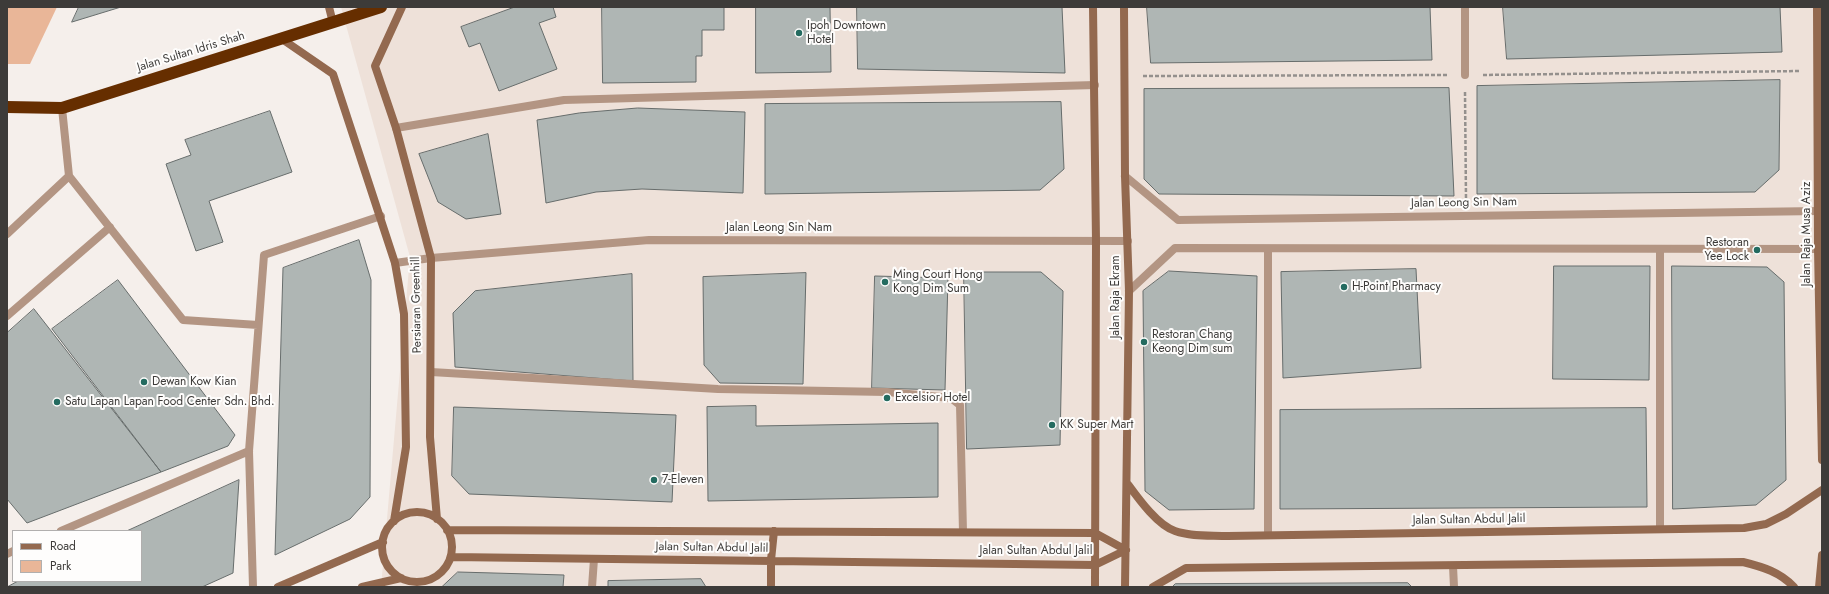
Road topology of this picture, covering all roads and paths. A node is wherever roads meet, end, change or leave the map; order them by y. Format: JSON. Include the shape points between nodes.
{"nodes":[{"id":1,"x":329,"y":7,"type":"edge"},
{"id":2,"x":382,"y":7,"type":"edge"},
{"id":3,"x":402,"y":7,"type":"edge"},
{"id":4,"x":1093,"y":7,"type":"edge"},
{"id":5,"x":1124,"y":7,"type":"edge"},
{"id":6,"x":1464,"y":7,"type":"edge"},
{"id":7,"x":1817,"y":7,"type":"edge"},
{"id":8,"x":333,"y":23,"type":"junction"},
{"id":9,"x":282,"y":39,"type":"junction"},
{"id":10,"x":1465,"y":75,"type":"joint"},
{"id":11,"x":1095,"y":85,"type":"junction"},
{"id":12,"x":7,"y":106,"type":"edge"},
{"id":13,"x":62,"y":108,"type":"junction"},
{"id":14,"x":396,"y":128,"type":"junction"},
{"id":15,"x":69,"y":176,"type":"junction"},
{"id":16,"x":1125,"y":176,"type":"junction"},
{"id":17,"x":1819,"y":211,"type":"junction"},
{"id":18,"x":1466,"y":215,"type":"junction"},
{"id":19,"x":381,"y":216,"type":"junction"},
{"id":20,"x":110,"y":227,"type":"junction"},
{"id":21,"x":7,"y":234,"type":"edge"},
{"id":22,"x":1096,"y":241,"type":"junction"},
{"id":23,"x":1128,"y":241,"type":"junction"},
{"id":24,"x":1268,"y":249,"type":"junction"},
{"id":25,"x":1660,"y":249,"type":"junction"},
{"id":26,"x":1818,"y":249,"type":"junction"},
{"id":27,"x":431,"y":258,"type":"junction"},
{"id":28,"x":395,"y":263,"type":"junction"},
{"id":29,"x":1129,"y":291,"type":"junction"},
{"id":30,"x":7,"y":316,"type":"edge"},
{"id":31,"x":258,"y":325,"type":"junction"},
{"id":32,"x":430,"y":372,"type":"junction"},
{"id":33,"x":249,"y":451,"type":"junction"},
{"id":34,"x":1822,"y":460,"type":"edge"},
{"id":35,"x":1126,"y":483,"type":"junction"},
{"id":36,"x":1822,"y":490,"type":"edge"},
{"id":37,"x":438,"y":519,"type":"junction"},
{"id":38,"x":394,"y":521,"type":"junction"},
{"id":39,"x":1660,"y":528,"type":"junction"},
{"id":40,"x":63,"y":530,"type":"edge"},
{"id":41,"x":447,"y":530,"type":"junction"},
{"id":42,"x":774,"y":532,"type":"junction"},
{"id":43,"x":963,"y":532,"type":"junction"},
{"id":44,"x":1095,"y":533,"type":"junction"},
{"id":45,"x":1268,"y":535,"type":"junction"},
{"id":46,"x":382,"y":542,"type":"junction"},
{"id":47,"x":1126,"y":550,"type":"junction"},
{"id":48,"x":1822,"y":555,"type":"edge"},
{"id":49,"x":451,"y":557,"type":"junction"},
{"id":50,"x":594,"y":559,"type":"junction"},
{"id":51,"x":771,"y":560,"type":"junction"},
{"id":52,"x":1095,"y":565,"type":"junction"},
{"id":53,"x":1453,"y":566,"type":"junction"},
{"id":54,"x":401,"y":578,"type":"junction"},
{"id":55,"x":411,"y":584,"type":"edge"},
{"id":56,"x":253,"y":587,"type":"edge"},
{"id":57,"x":278,"y":587,"type":"edge"},
{"id":58,"x":362,"y":587,"type":"edge"},
{"id":59,"x":592,"y":587,"type":"edge"},
{"id":60,"x":771,"y":587,"type":"edge"},
{"id":61,"x":1095,"y":587,"type":"edge"},
{"id":62,"x":1124,"y":587,"type":"edge"},
{"id":63,"x":1153,"y":587,"type":"edge"},
{"id":64,"x":1454,"y":587,"type":"edge"},
{"id":65,"x":1794,"y":587,"type":"edge"},
{"id":66,"x":1819,"y":587,"type":"edge"}],
"edges":[{"from":1,"to":8,"type":"street"},
{"from":2,"to":8,"type":"highway","name":"Jalan Sultan Idris Shah"},
{"from":3,"to":14,"type":"street","name":"Persiaran Greenhill","via":[[375,66]]},
{"from":4,"to":11,"type":"street","name":"Jalan Raja Ekram"},
{"from":5,"to":16,"type":"street","name":"Jalan Raja Ekram"},
{"from":6,"to":10,"type":"street"},
{"from":7,"to":17,"type":"street","name":"Jalan Raja Musa Aziz"},
{"from":8,"to":9,"type":"highway","name":"Jalan Sultan Idris Shah"},
{"from":9,"to":13,"type":"highway","name":"Jalan Sultan Idris Shah"},
{"from":9,"to":19,"type":"street","name":"Persiaran Greenhill","via":[[334,74]]},
{"from":10,"to":18,"type":"path"},
{"from":11,"to":14,"type":"street","via":[[564,100]]},
{"from":11,"to":22,"type":"street","name":"Jalan Raja Ekram"},
{"from":12,"to":13,"type":"highway","name":"Jalan Sultan Idris Shah"},
{"from":13,"to":15,"type":"street"},
{"from":14,"to":27,"type":"street","name":"Persiaran Greenhill"},
{"from":15,"to":20,"type":"street"},
{"from":15,"to":21,"type":"street"},
{"from":16,"to":18,"type":"street","name":"Jalan Leong Sin Nam","via":[[1178,220]]},
{"from":16,"to":23,"type":"street","name":"Jalan Raja Ekram"},
{"from":17,"to":18,"type":"street","name":"Jalan Leong Sin Nam"},
{"from":17,"to":26,"type":"street","name":"Jalan Raja Musa Aziz"},
{"from":19,"to":28,"type":"street","name":"Persiaran Greenhill"},
{"from":19,"to":31,"type":"street","via":[[264,255]]},
{"from":20,"to":30,"type":"street"},
{"from":20,"to":31,"type":"street","via":[[183,320]]},
{"from":22,"to":23,"type":"street","name":"Jalan Leong Sin Nam"},
{"from":22,"to":27,"type":"street","name":"Jalan Leong Sin Nam","via":[[649,240]]},
{"from":22,"to":44,"type":"street","name":"Jalan Raja Ekram"},
{"from":23,"to":29,"type":"street","name":"Jalan Raja Ekram"},
{"from":24,"to":25,"type":"street"},
{"from":24,"to":29,"type":"street","via":[[1175,248]]},
{"from":24,"to":45,"type":"street"},
{"from":25,"to":26,"type":"street"},
{"from":25,"to":39,"type":"street"},
{"from":26,"to":34,"type":"street","name":"Jalan Raja Musa Aziz"},
{"from":27,"to":28,"type":"street","name":"Jalan Leong Sin Nam"},
{"from":27,"to":32,"type":"street","name":"Persiaran Greenhill"},
{"from":28,"to":38,"type":"street","name":"Persiaran Greenhill","via":[[404,314],[406,447]]},
{"from":29,"to":35,"type":"street","name":"Jalan Raja Ekram"},
{"from":31,"to":33,"type":"street"},
{"from":32,"to":37,"type":"street","name":"Persiaran Greenhill","via":[[430,437]]},
{"from":32,"to":43,"type":"street","via":[[718,389],[887,392],[951,398],[960,405]]},
{"from":33,"to":40,"type":"street"},
{"from":33,"to":56,"type":"street"},
{"from":35,"to":45,"type":"street","name":"Jalan Sultan Abdul Jalil","via":[[1146,507],[1174,531],[1194,535]]},
{"from":35,"to":47,"type":"street","name":"Jalan Raja Ekram"},
{"from":36,"to":39,"type":"street","name":"Jalan Sultan Abdul Jalil","via":[[1766,524],[1744,528]]},
{"from":37,"to":38,"type":"street","via":[[415,512]]},
{"from":37,"to":41,"type":"street"},
{"from":38,"to":46,"type":"street"},
{"from":39,"to":45,"type":"street","name":"Jalan Sultan Abdul Jalil"},
{"from":41,"to":42,"type":"street","name":"Jalan Sultan Abdul Jalil"},
{"from":41,"to":49,"type":"street","via":[[452,547]]},
{"from":42,"to":43,"type":"street","name":"Jalan Sultan Abdul Jalil"},
{"from":42,"to":51,"type":"street"},
{"from":43,"to":44,"type":"street","name":"Jalan Sultan Abdul Jalil"},
{"from":44,"to":47,"type":"street","name":"Jalan Sultan Abdul Jalil"},
{"from":44,"to":52,"type":"street","name":"Jalan Raja Ekram"},
{"from":46,"to":54,"type":"street","via":[[382,553],[386,563]]},
{"from":46,"to":57,"type":"street"},
{"from":47,"to":52,"type":"street","name":"Jalan Sultan Abdul Jalil"},
{"from":47,"to":62,"type":"street","name":"Jalan Raja Ekram"},
{"from":48,"to":66,"type":"street"},
{"from":49,"to":50,"type":"street","name":"Jalan Sultan Abdul Jalil"},
{"from":49,"to":55,"type":"street","via":[[440,574]]},
{"from":50,"to":51,"type":"street","name":"Jalan Sultan Abdul Jalil"},
{"from":50,"to":59,"type":"street"},
{"from":51,"to":52,"type":"street","name":"Jalan Sultan Abdul Jalil"},
{"from":51,"to":60,"type":"street"},
{"from":52,"to":61,"type":"street","name":"Jalan Raja Ekram"},
{"from":53,"to":63,"type":"street","via":[[1186,568]]},
{"from":53,"to":64,"type":"street"},
{"from":53,"to":65,"type":"street","via":[[1743,562],[1767,568],[1787,578]]},
{"from":54,"to":55,"type":"street"},
{"from":54,"to":58,"type":"street"}]}
